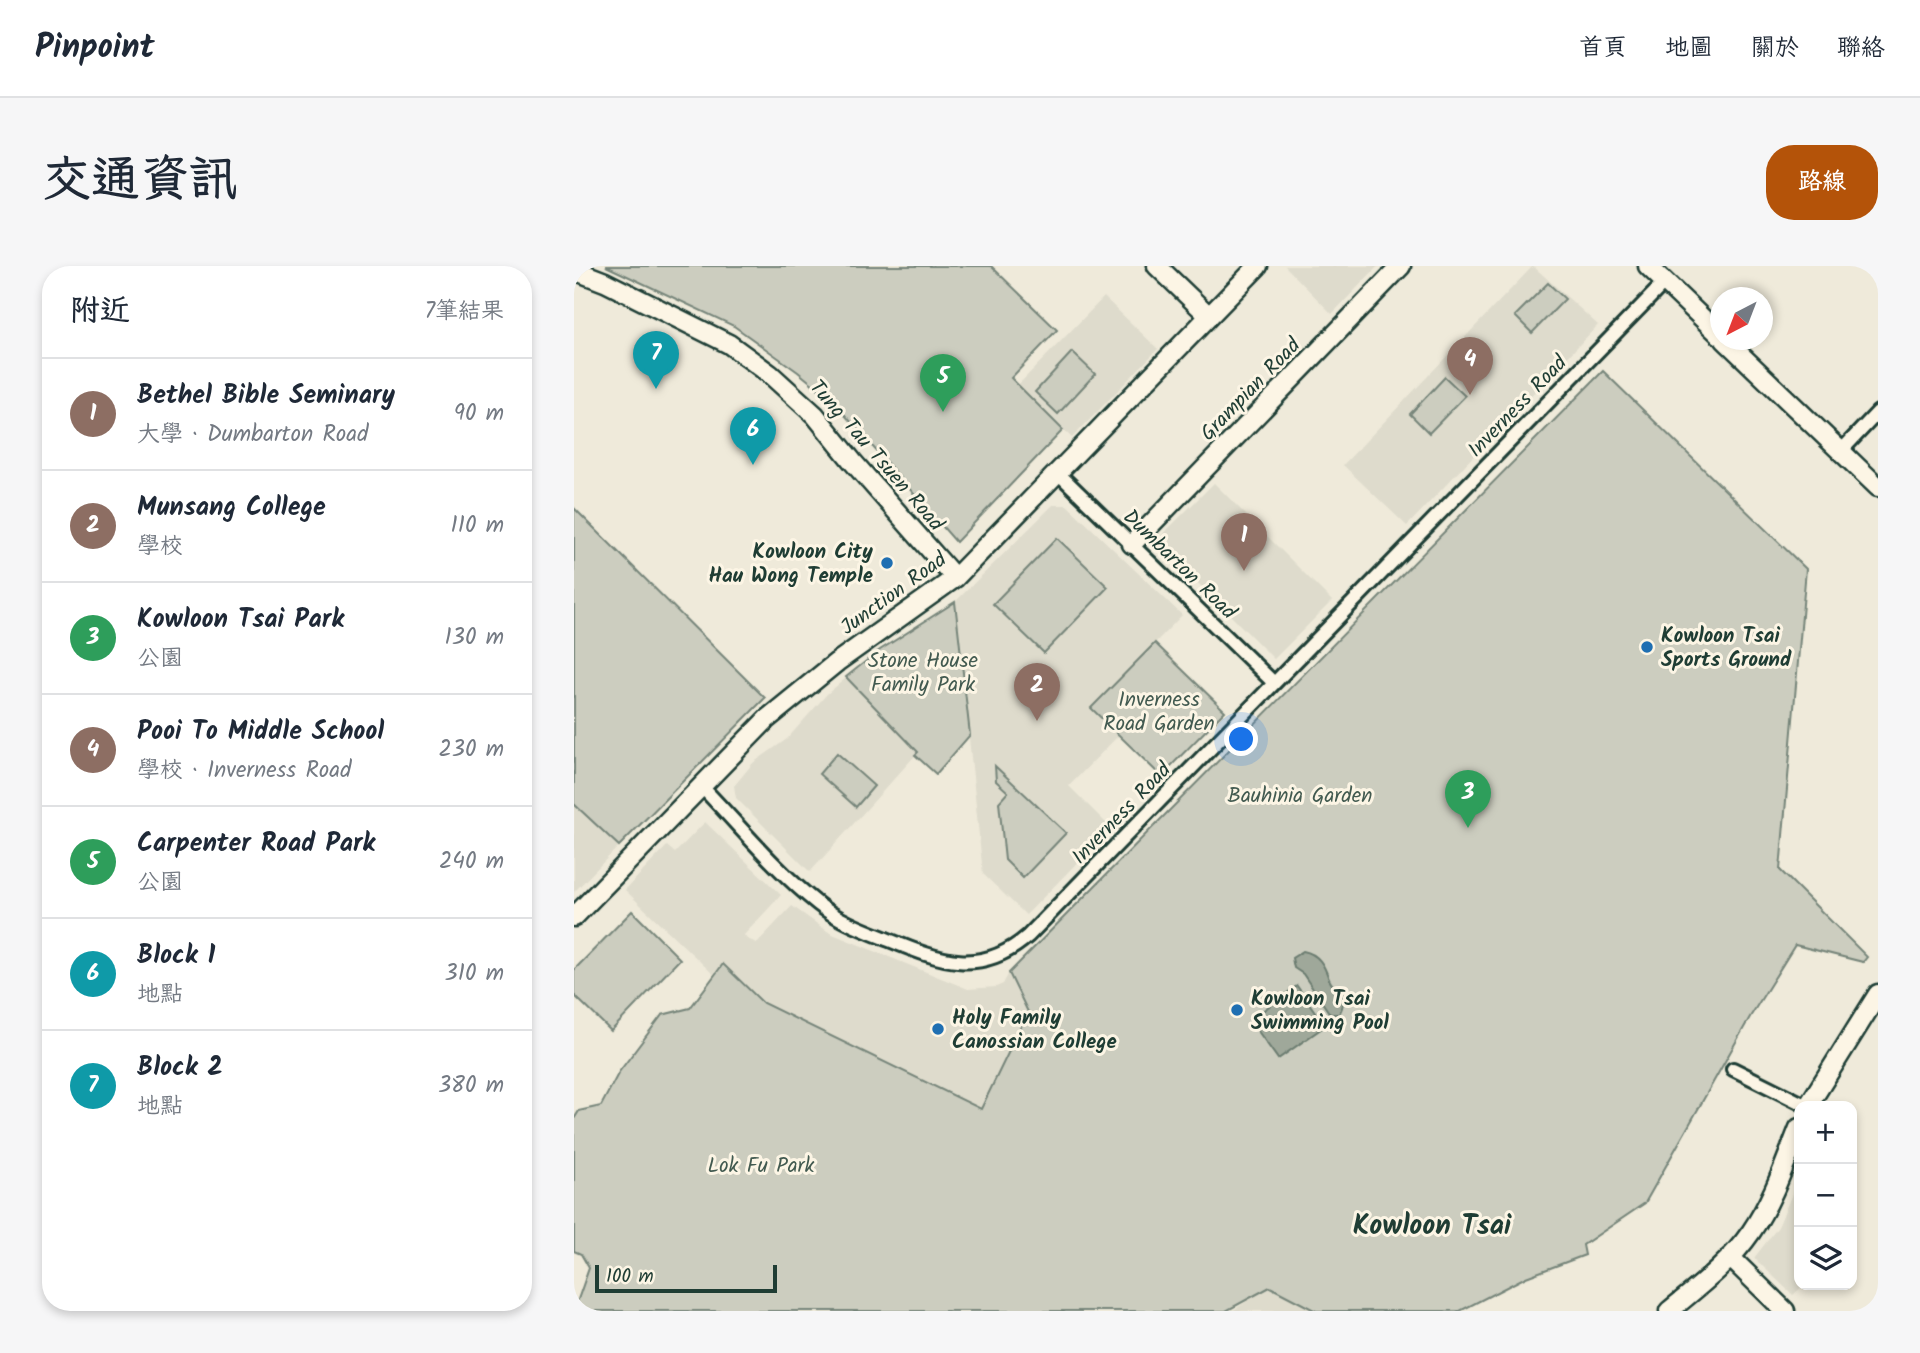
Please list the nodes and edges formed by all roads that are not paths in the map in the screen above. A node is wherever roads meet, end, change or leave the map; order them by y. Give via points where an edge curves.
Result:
1 (1157, 266) edge
2 (1258, 266) edge
3 (1401, 266) edge
4 (1648, 266) edge
5 (574, 271) edge
6 (1665, 282) junction
7 (1209, 317) junction
8 (1710, 325) edge
9 (1736, 350) edge
10 (1878, 412) edge
11 (1841, 450) junction
12 (1058, 473) junction
13 (1878, 487) edge
14 (1132, 544) junction
15 (955, 578) junction
16 (1274, 683) junction
17 (701, 786) junction
18 (574, 917) edge
19 (1878, 994) edge
20 (1733, 1069) dead end
21 (1797, 1101) edge
22 (1810, 1101) edge
23 (1794, 1140) edge
24 (1730, 1257) junction
25 (1669, 1311) edge
26 (1785, 1311) edge

1 - 7 main road
2 - 7 main road, Junction Road
3 - 14 main road, Grampian Road
4 - 6 main road
5 - 15 main road, Tung Tau Tsuen Road via 606,282 729,344 770,373 815,415
6 - 8 main road
6 - 16 street, Inverness Road
7 - 12 main road, Junction Road
9 - 11 main road
10 - 11 street
11 - 13 main road
12 - 14 street, Dumbarton Road
12 - 15 main road, Junction Road
14 - 16 street, Dumbarton Road
15 - 17 main road, Junction Road via 789,700
16 - 17 street, Inverness Road via 1028,936 1003,954 974,962 930,957 830,913
17 - 18 main road, Junction Road
19 - 22 main road
20 - 21 street
23 - 24 main road via 1763,1213
24 - 25 main road
24 - 26 main road

